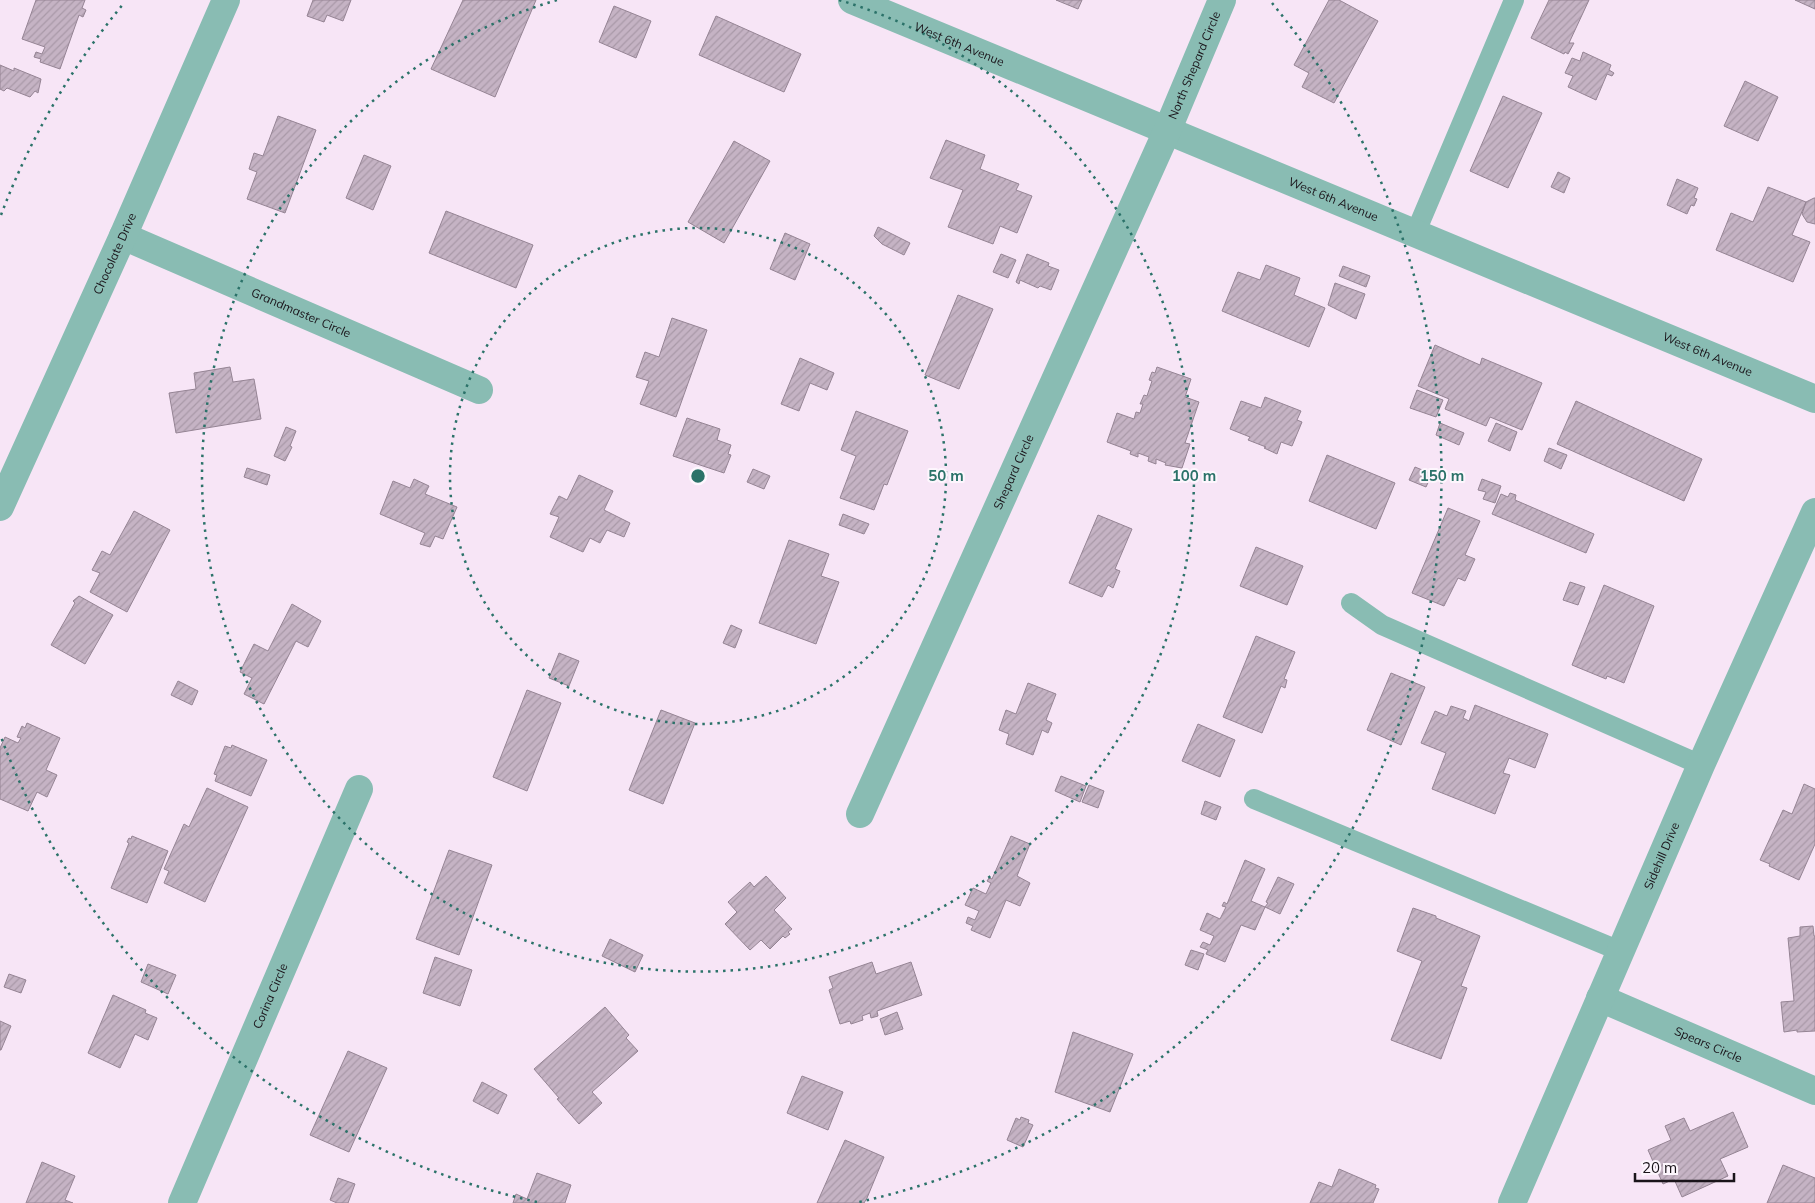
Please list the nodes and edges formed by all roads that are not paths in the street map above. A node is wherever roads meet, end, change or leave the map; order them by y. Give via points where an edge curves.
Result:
1 (226, 0) edge
2 (852, 0) edge
3 (1222, 0) edge
4 (1514, 0) edge
5 (1167, 131) junction
6 (1415, 234) junction
7 (123, 236) junction
8 (479, 390) dead end
9 (1815, 399) edge
10 (0, 507) edge
11 (1815, 512) edge
12 (1351, 603) dead end
13 (1701, 765) junction
14 (359, 789) dead end
15 (1254, 800) dead end
16 (860, 814) dead end
17 (1620, 951) junction
18 (1600, 998) junction
19 (1815, 1092) edge
20 (182, 1203) edge
21 (1512, 1203) edge

1 - 7 street, Chocolate Drive
2 - 5 street, West 6th Avenue
3 - 5 street, North Shepard Circle
4 - 6 lane
5 - 6 street, West 6th Avenue
5 - 16 street, Shepard Circle
6 - 9 street, West 6th Avenue
7 - 8 street, Grandmaster Circle
7 - 10 street, Chocolate Drive
11 - 13 street, Sidehill Drive
12 - 13 lane via 1382,626
13 - 17 street, Sidehill Drive
14 - 20 street, Corina Circle
15 - 17 lane
17 - 18 street, Sidehill Drive
18 - 19 street, Spears Circle
18 - 21 street, Sidehill Drive

